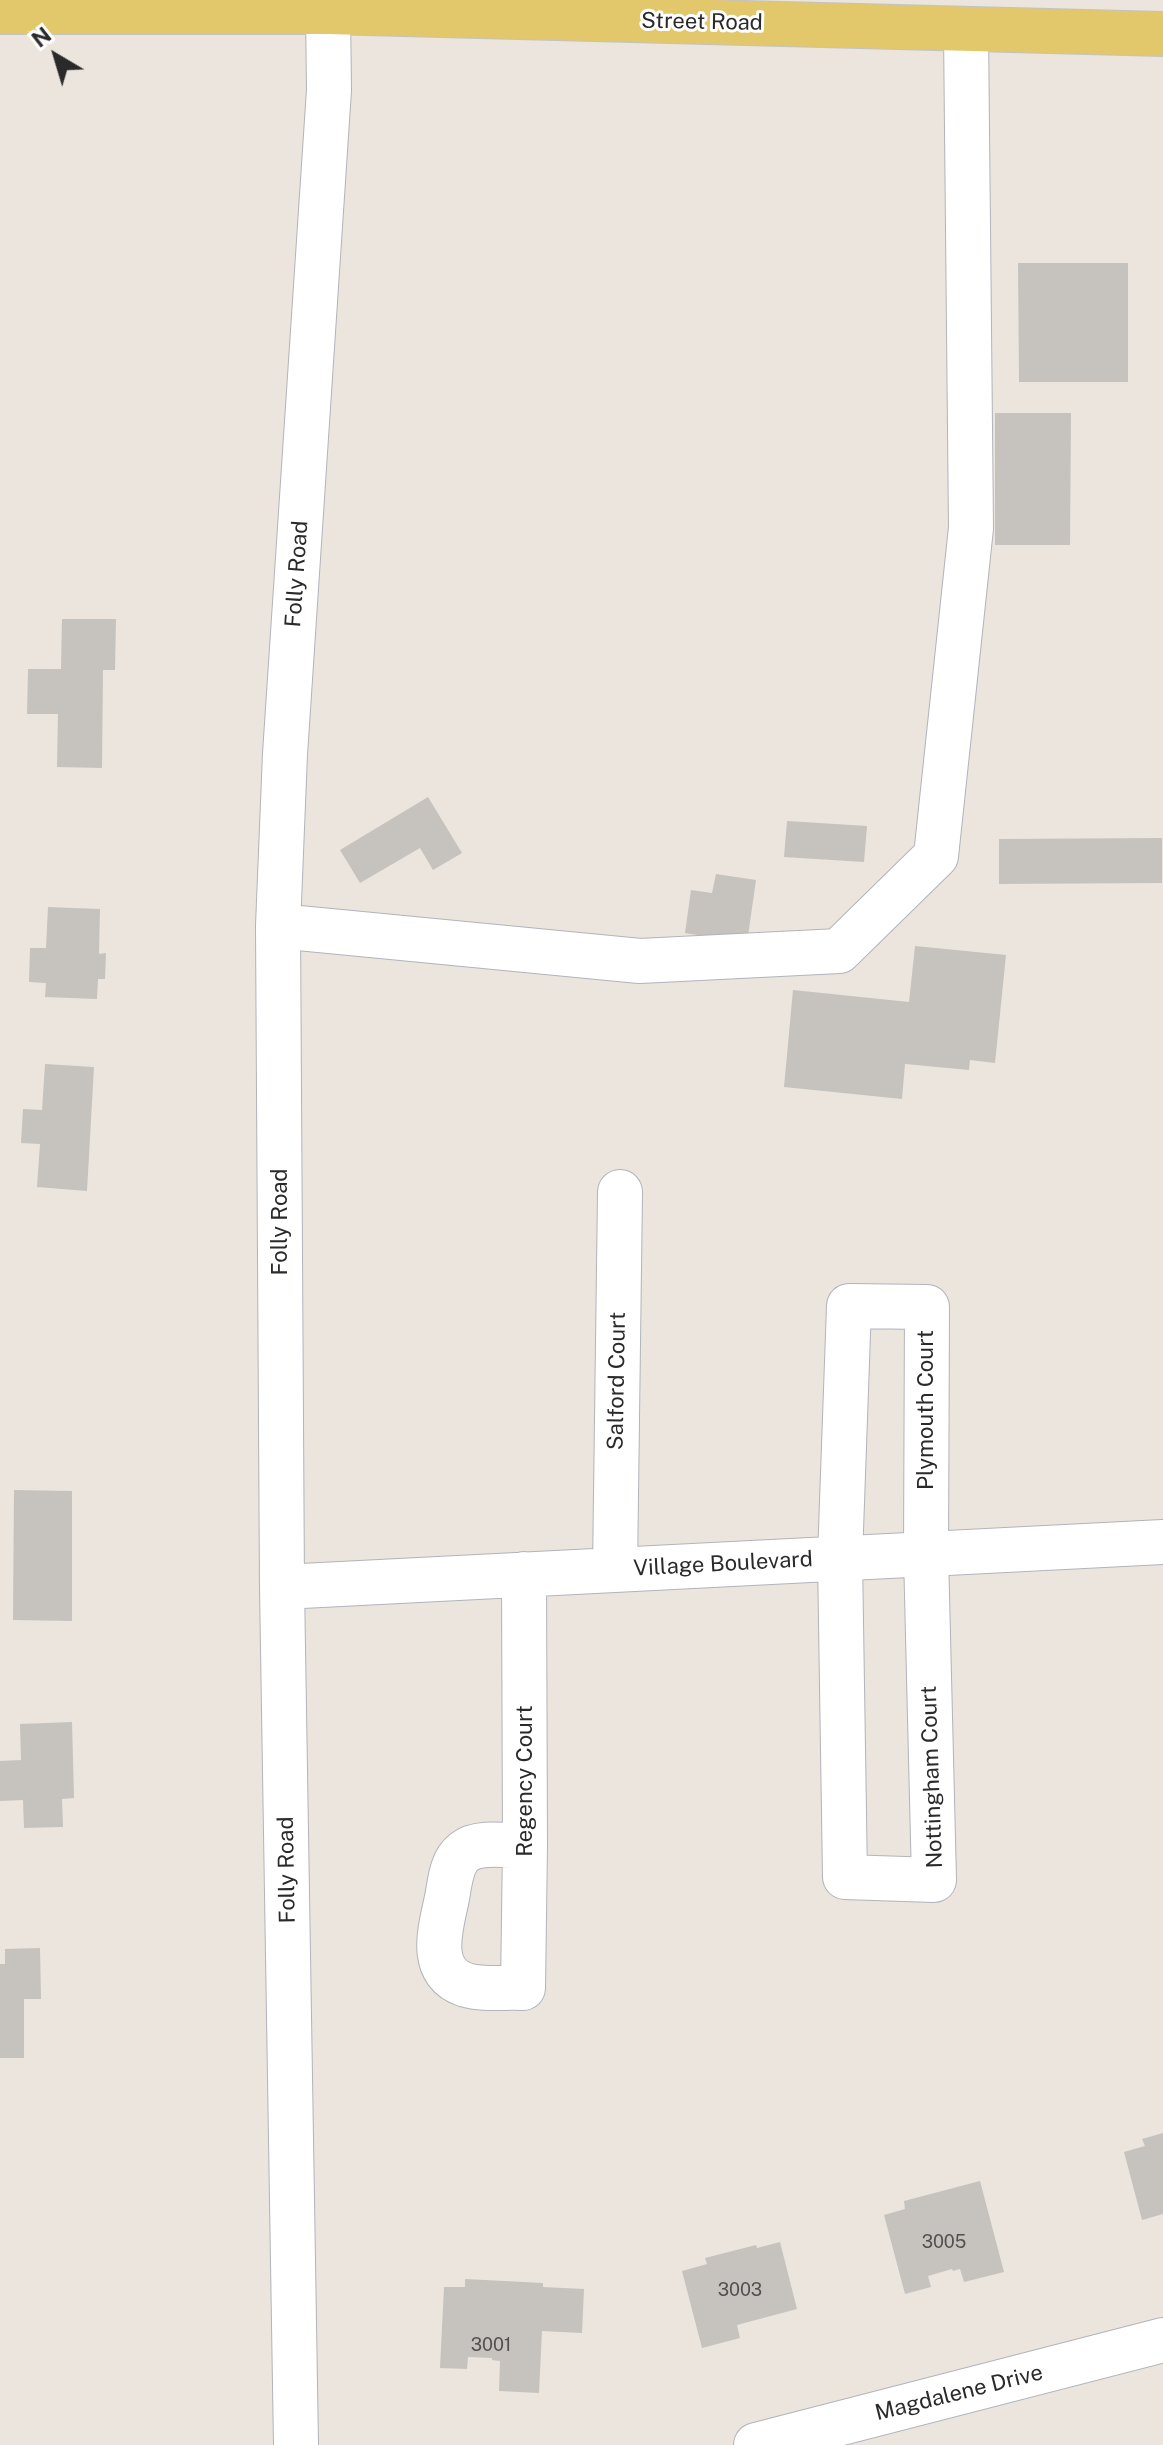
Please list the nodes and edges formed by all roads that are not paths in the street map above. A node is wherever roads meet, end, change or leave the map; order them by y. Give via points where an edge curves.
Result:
1 (326, 6) edge
2 (0, 12) edge
3 (966, 29) junction
4 (1163, 34) edge
5 (278, 926) junction
6 (620, 1192) dead end
7 (1163, 1542) edge
8 (926, 1554) junction
9 (840, 1558) junction
10 (615, 1570) junction
11 (524, 1574) junction
12 (282, 1587) junction
13 (525, 1846) junction
14 (1163, 2340) edge
15 (296, 2445) edge
16 (756, 2445) edge

1 - 2 main road, Street Road
1 - 3 main road, Street Road
1 - 5 street, Folly Road via 329,90
3 - 4 main road, Street Road
3 - 5 street via 971,528 936,856 839,951 640,961
5 - 12 street, Folly Road
6 - 10 street, Salford Court
7 - 8 street, Village Boulevard
8 - 9 street, Village Boulevard
8 - 9 street, Plymouth Court via 927,1307 849,1306
8 - 9 street, Nottingham Court via 934,1880 845,1877
9 - 10 street, Village Boulevard
10 - 11 street, Village Boulevard
11 - 12 street, Village Boulevard
11 - 13 street, Regency Court
12 - 15 street, Folly Road
13 - 13 street, Regency Court via 523,1988 467,1985 441,1963 438,1942 455,1862 465,1850 481,1845
14 - 16 street, Magdalene Drive

